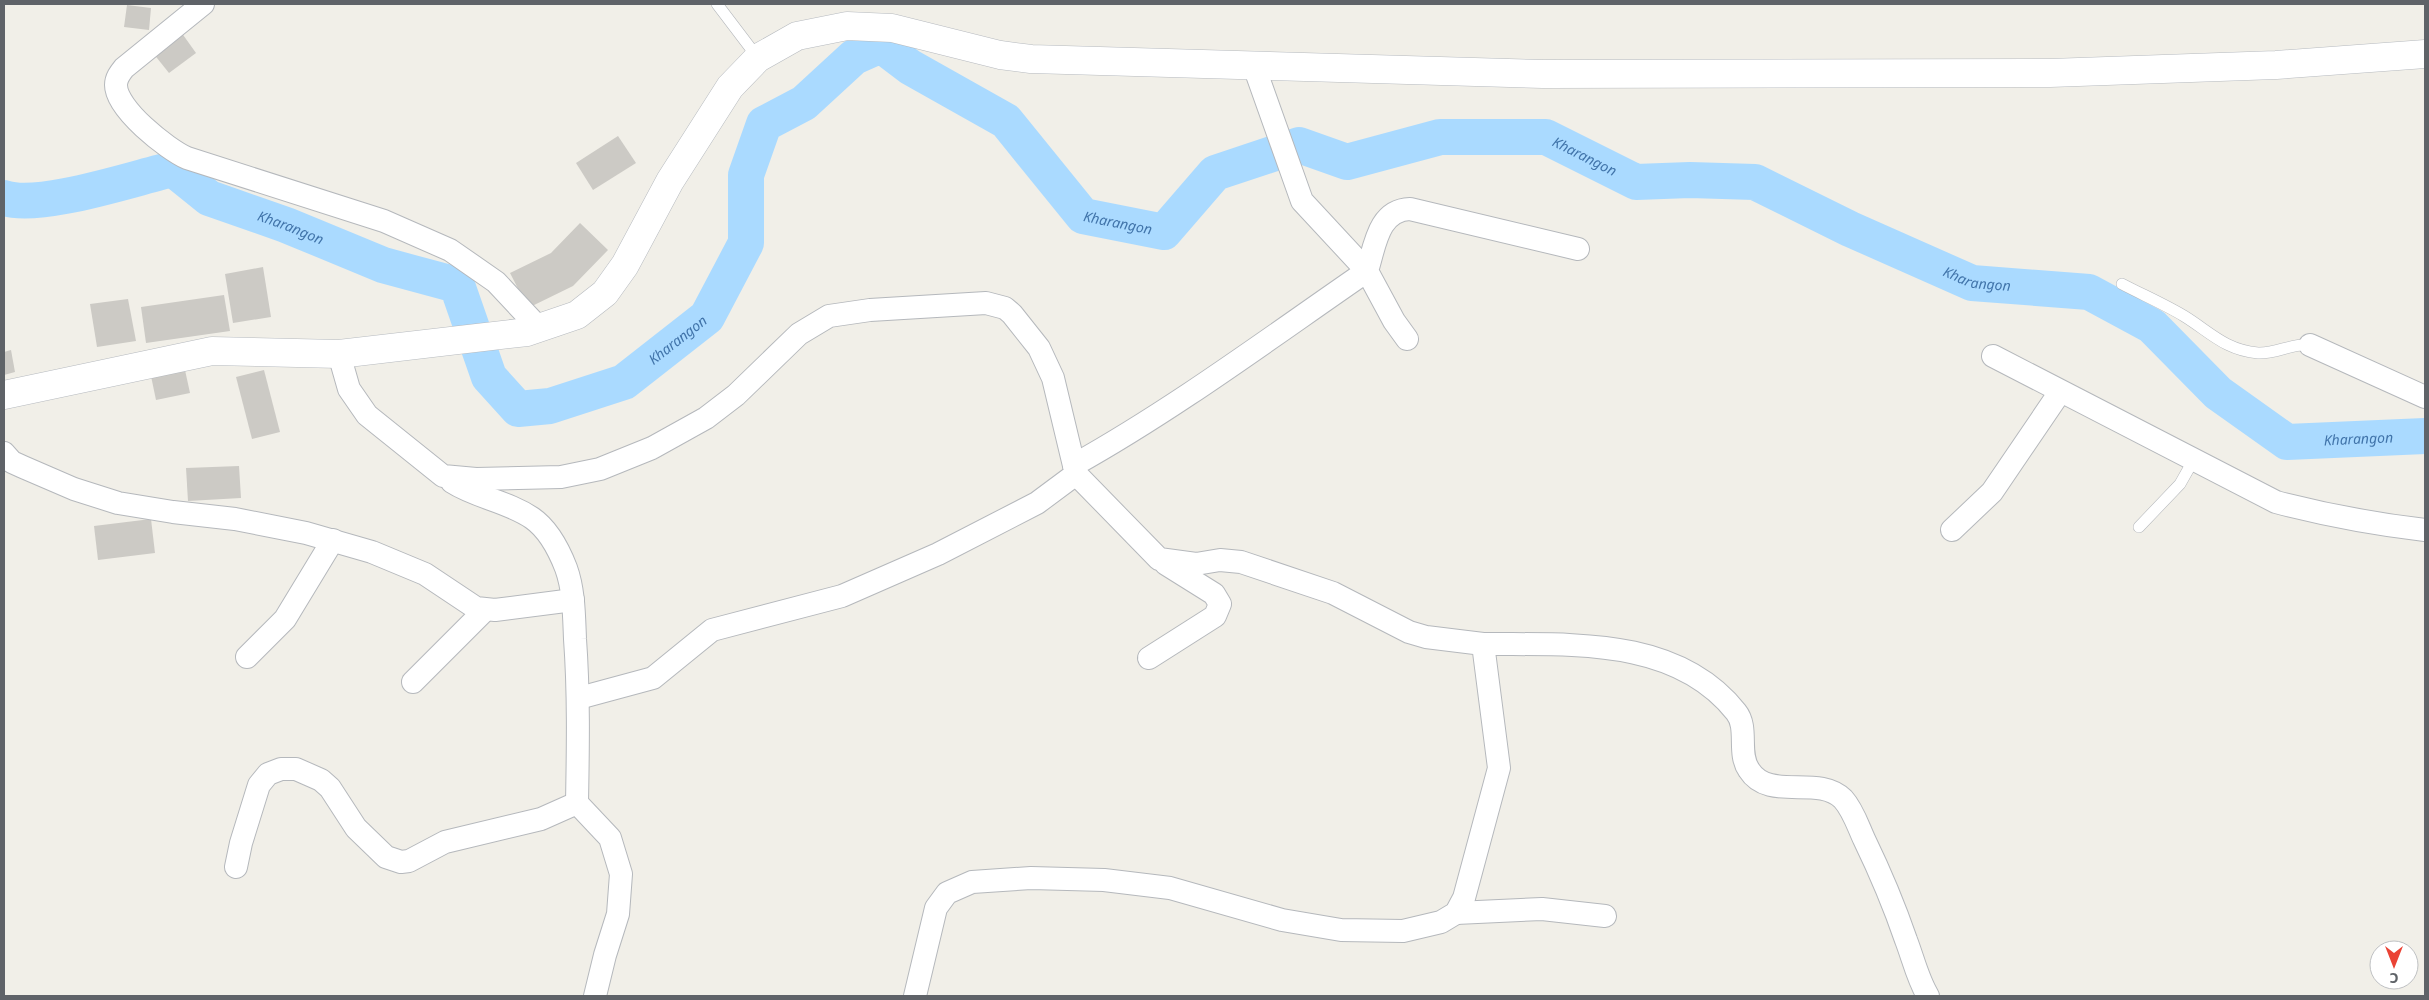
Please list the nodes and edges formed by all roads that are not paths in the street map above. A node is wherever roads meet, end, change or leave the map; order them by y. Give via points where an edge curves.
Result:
1 (203, 4) edge
2 (717, 4) edge
3 (2425, 54) edge
4 (758, 58) junction
5 (1254, 66) junction
6 (1578, 249) dead end
7 (1367, 271) junction
8 (2122, 284) dead end
9 (533, 330) junction
10 (1407, 339) dead end
11 (2310, 346) joint
12 (339, 354) junction
13 (1993, 356) dead end
14 (2060, 392) junction
15 (4, 395) edge
16 (2425, 397) edge
17 (4, 453) edge
18 (2193, 461) junction
19 (1075, 469) junction
20 (443, 476) junction
21 (2139, 527) dead end
22 (1952, 530) dead end
23 (2425, 530) edge
24 (333, 540) junction
25 (1159, 560) junction
26 (572, 600) junction
27 (485, 610) junction
28 (1483, 644) junction
29 (247, 657) dead end
30 (1149, 658) dead end
31 (413, 682) dead end
32 (579, 698) junction
33 (577, 803) junction
34 (236, 867) dead end
35 (1456, 912) junction
36 (1605, 916) dead end
37 (595, 996) edge
38 (915, 996) edge
39 (1928, 996) edge

1 - 9 street via 118,75 117,94 123,104 161,142 187,158 384,221 450,250 496,282
2 - 4 lane
3 - 5 street via 2276,65 2050,73 1542,74
4 - 5 street via 797,36 847,26 892,28 1000,55 1031,59
4 - 9 street via 730,87 670,181 625,265 604,293 577,315
5 - 7 street via 1297,189 1308,209
6 - 7 street via 1401,209 1392,212 1383,224
7 - 10 street
7 - 19 street
8 - 11 lane via 2235,348 2259,353 2298,344
9 - 12 street
11 - 16 street
12 - 15 street via 212,352
12 - 20 street via 348,389 367,415
13 - 14 street
14 - 18 street
14 - 22 street via 1992,492
17 - 24 street via 23,467 74,490 118,503 235,519
18 - 21 lane via 2180,484
18 - 23 street via 2276,502 2319,514
19 - 20 street via 1053,378 1039,348 1005,308 986,303 870,310 829,316 799,334 736,395 706,418 652,448 600,469 561,477 457,479
19 - 25 street
19 - 32 street via 1037,503 938,554 842,596 712,630 653,678
20 - 26 street via 461,488 511,506 540,526 559,552
24 - 27 street via 426,574 469,604
24 - 29 street via 286,619
25 - 28 street via 1196,564 1220,560 1241,562 1334,593 1409,632
25 - 30 street via 1214,594 1220,604 1215,616
26 - 27 street
26 - 32 street
27 - 31 street
28 - 35 street via 1499,768 1468,885
28 - 39 street via 1592,645 1624,650 1661,661 1704,682 1740,719 1744,758 1748,770 1756,778 1769,785 1831,792 1842,798 1886,885
32 - 33 street
33 - 34 street via 541,819 445,842 401,862 386,857 356,828 330,788 321,780 296,769 280,770 268,774 259,785
33 - 37 street via 610,838 621,874 618,914
35 - 36 street via 1542,909
35 - 38 street via 1441,922 1403,931 1341,930 1282,920 1170,888 1104,880 1031,878 972,882 947,893 936,908

